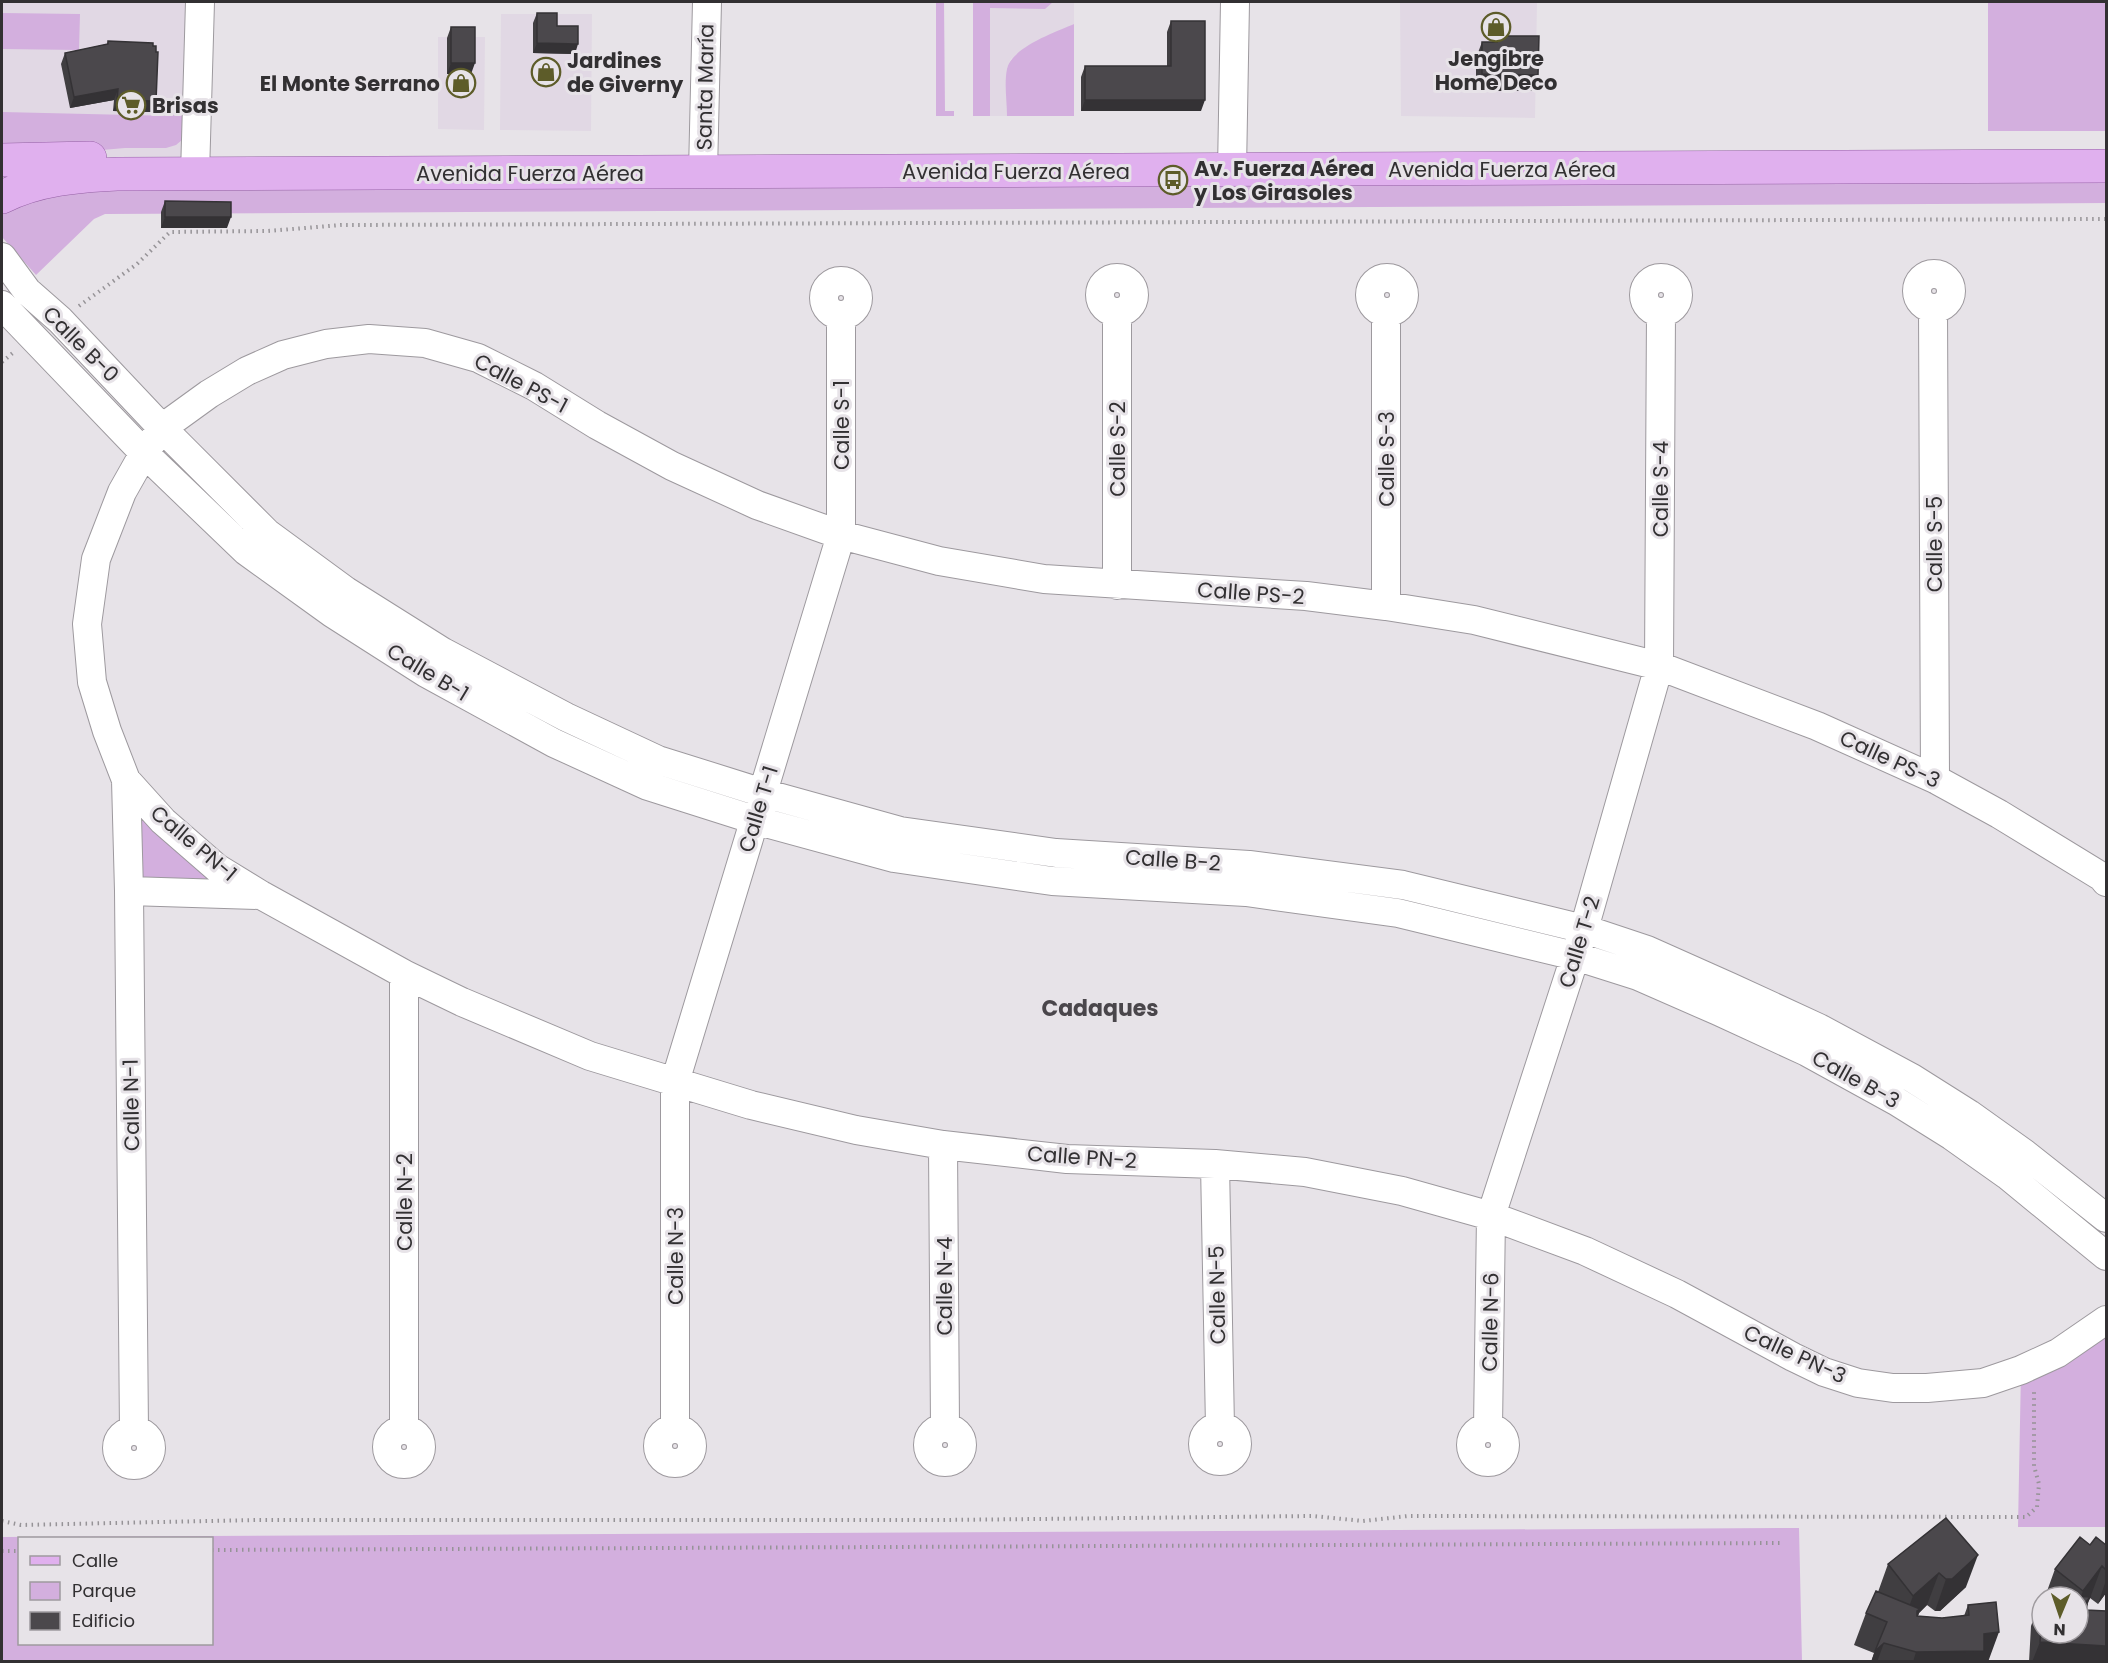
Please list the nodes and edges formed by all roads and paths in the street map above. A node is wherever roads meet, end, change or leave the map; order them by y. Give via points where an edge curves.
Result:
1 (200, 2) edge
2 (707, 2) edge
3 (1235, 2) edge
4 (2106, 149) edge
5 (2, 160) edge
6 (1232, 160) junction
7 (704, 163) junction
8 (195, 165) junction
9 (2106, 166) edge
10 (2, 197) edge
11 (2106, 219) edge
12 (2, 257) edge
13 (2, 305) edge
14 (1933, 308) dead end
15 (1117, 312) dead end
16 (1386, 312) dead end
17 (1661, 312) dead end
18 (841, 315) dead end
19 (60, 320) junction
20 (34, 338) junction
21 (2, 362) edge
22 (162, 428) junction
23 (144, 453) junction
24 (841, 535) junction
25 (1117, 585) junction
26 (1386, 606) junction
27 (434, 663) junction
28 (1659, 666) junction
29 (1935, 779) junction
30 (126, 780) junction
31 (763, 793) junction
32 (754, 820) junction
33 (2105, 879) edge
34 (129, 891) junction
35 (261, 895) junction
36 (1584, 928) junction
37 (1575, 956) junction
38 (404, 974) junction
39 (675, 1082) junction
40 (1904, 1089) junction
41 (943, 1145) junction
42 (1215, 1164) junction
43 (1491, 1216) junction
44 (2106, 1218) edge
45 (2106, 1257) edge
46 (2106, 1320) edge
47 (2034, 1364) junction
48 (945, 1427) dead end
49 (1220, 1427) dead end
50 (1488, 1428) dead end
51 (675, 1429) dead end
52 (404, 1430) dead end
53 (134, 1431) dead end
54 (2, 1521) edge
55 (1783, 1543) dead end
56 (213, 1550) edge
57 (2, 1551) edge
58 (18, 1551) edge

1 - 8 street
2 - 7 street, Santa María
3 - 6 street
4 - 6 main road, Avenida Fuerza Aérea
5 - 8 main road, Avenida Fuerza Aérea via 49,158
6 - 7 main road, Avenida Fuerza Aérea
6 - 9 main road, Avenida Fuerza Aérea
7 - 8 main road, Avenida Fuerza Aérea
8 - 10 main road, Avenida Fuerza Aérea via 45,181
11 - 19 path via 341,225 268,231 170,232 137,264
12 - 19 street, Calle B-0 via 27,291
13 - 20 street, Calle B-0
14 - 29 street, Calle S-5
15 - 25 street, Calle S-2
16 - 26 street, Calle S-3
17 - 28 street, Calle S-4
18 - 24 street, Calle S-1
19 - 22 street, Calle B-0
20 - 21 path
20 - 23 street, Calle B-0
22 - 23 street, Calle PN-1
22 - 24 street, Calle PS-1 via 247,371 283,355 369,339 425,343 478,358 672,466 757,505
22 - 27 street, Calle B-1 via 267,533
23 - 27 street, Calle B-1 via 246,551 332,613
23 - 30 street, Calle PN-1 via 122,492 96,559 87,624 92,682
24 - 25 street, Calle PS-2 via 939,561 1044,579
24 - 31 street, Calle T-1
25 - 26 street, Calle PS-2 via 1306,596
26 - 28 street, Calle PS-2 via 1473,620
27 - 31 street, Calle B-1 via 658,760
27 - 32 street, Calle B-1 via 554,743 648,786
28 - 29 street, Calle PS-3 via 1817,726
28 - 36 street, Calle T-2
29 - 33 street, Calle PS-3
30 - 34 street, Calle N-1
30 - 35 street, Calle PN-1 via 163,821 217,868
31 - 32 street, Calle T-1
31 - 36 street, Calle B-2 via 900,831 1056,853 1249,865 1403,885
32 - 37 street, Calle B-2 via 894,858 1052,881 1246,892 1398,913
32 - 39 street, Calle T-1
34 - 35 street
34 - 53 street, Calle N-1
35 - 38 street, Calle PN-1
36 - 37 street, Calle T-2
36 - 40 street, Calle B-3 via 1647,950 1819,1028
37 - 40 street, Calle B-3 via 1638,976 1807,1052
37 - 43 street, Calle T-2
38 - 39 street, Calle PN-1 via 590,1056
38 - 52 street, Calle N-2
39 - 41 street, Calle PN-2 via 774,1111
39 - 51 street, Calle N-3
40 - 44 street, Calle B-3 via 1969,1114
40 - 45 street, Calle B-3 via 1952,1136 2007,1175
41 - 42 street, Calle PN-2 via 1067,1159
41 - 48 street, Calle N-4
42 - 43 street, Calle PN-2 via 1316,1174 1402,1191
42 - 49 street, Calle N-5
43 - 47 street, Calle PN-3 via 1585,1251 1677,1294 1793,1358 1858,1383 1893,1388 1956,1387 1983,1383
43 - 50 street, Calle N-6
46 - 47 street, Calle PN-3 via 2058,1353
47 - 54 path via 2037,1507 2026,1516 1408,1516 1364,1521 1313,1516 256,1520 21,1525
55 - 56 path
57 - 58 path

